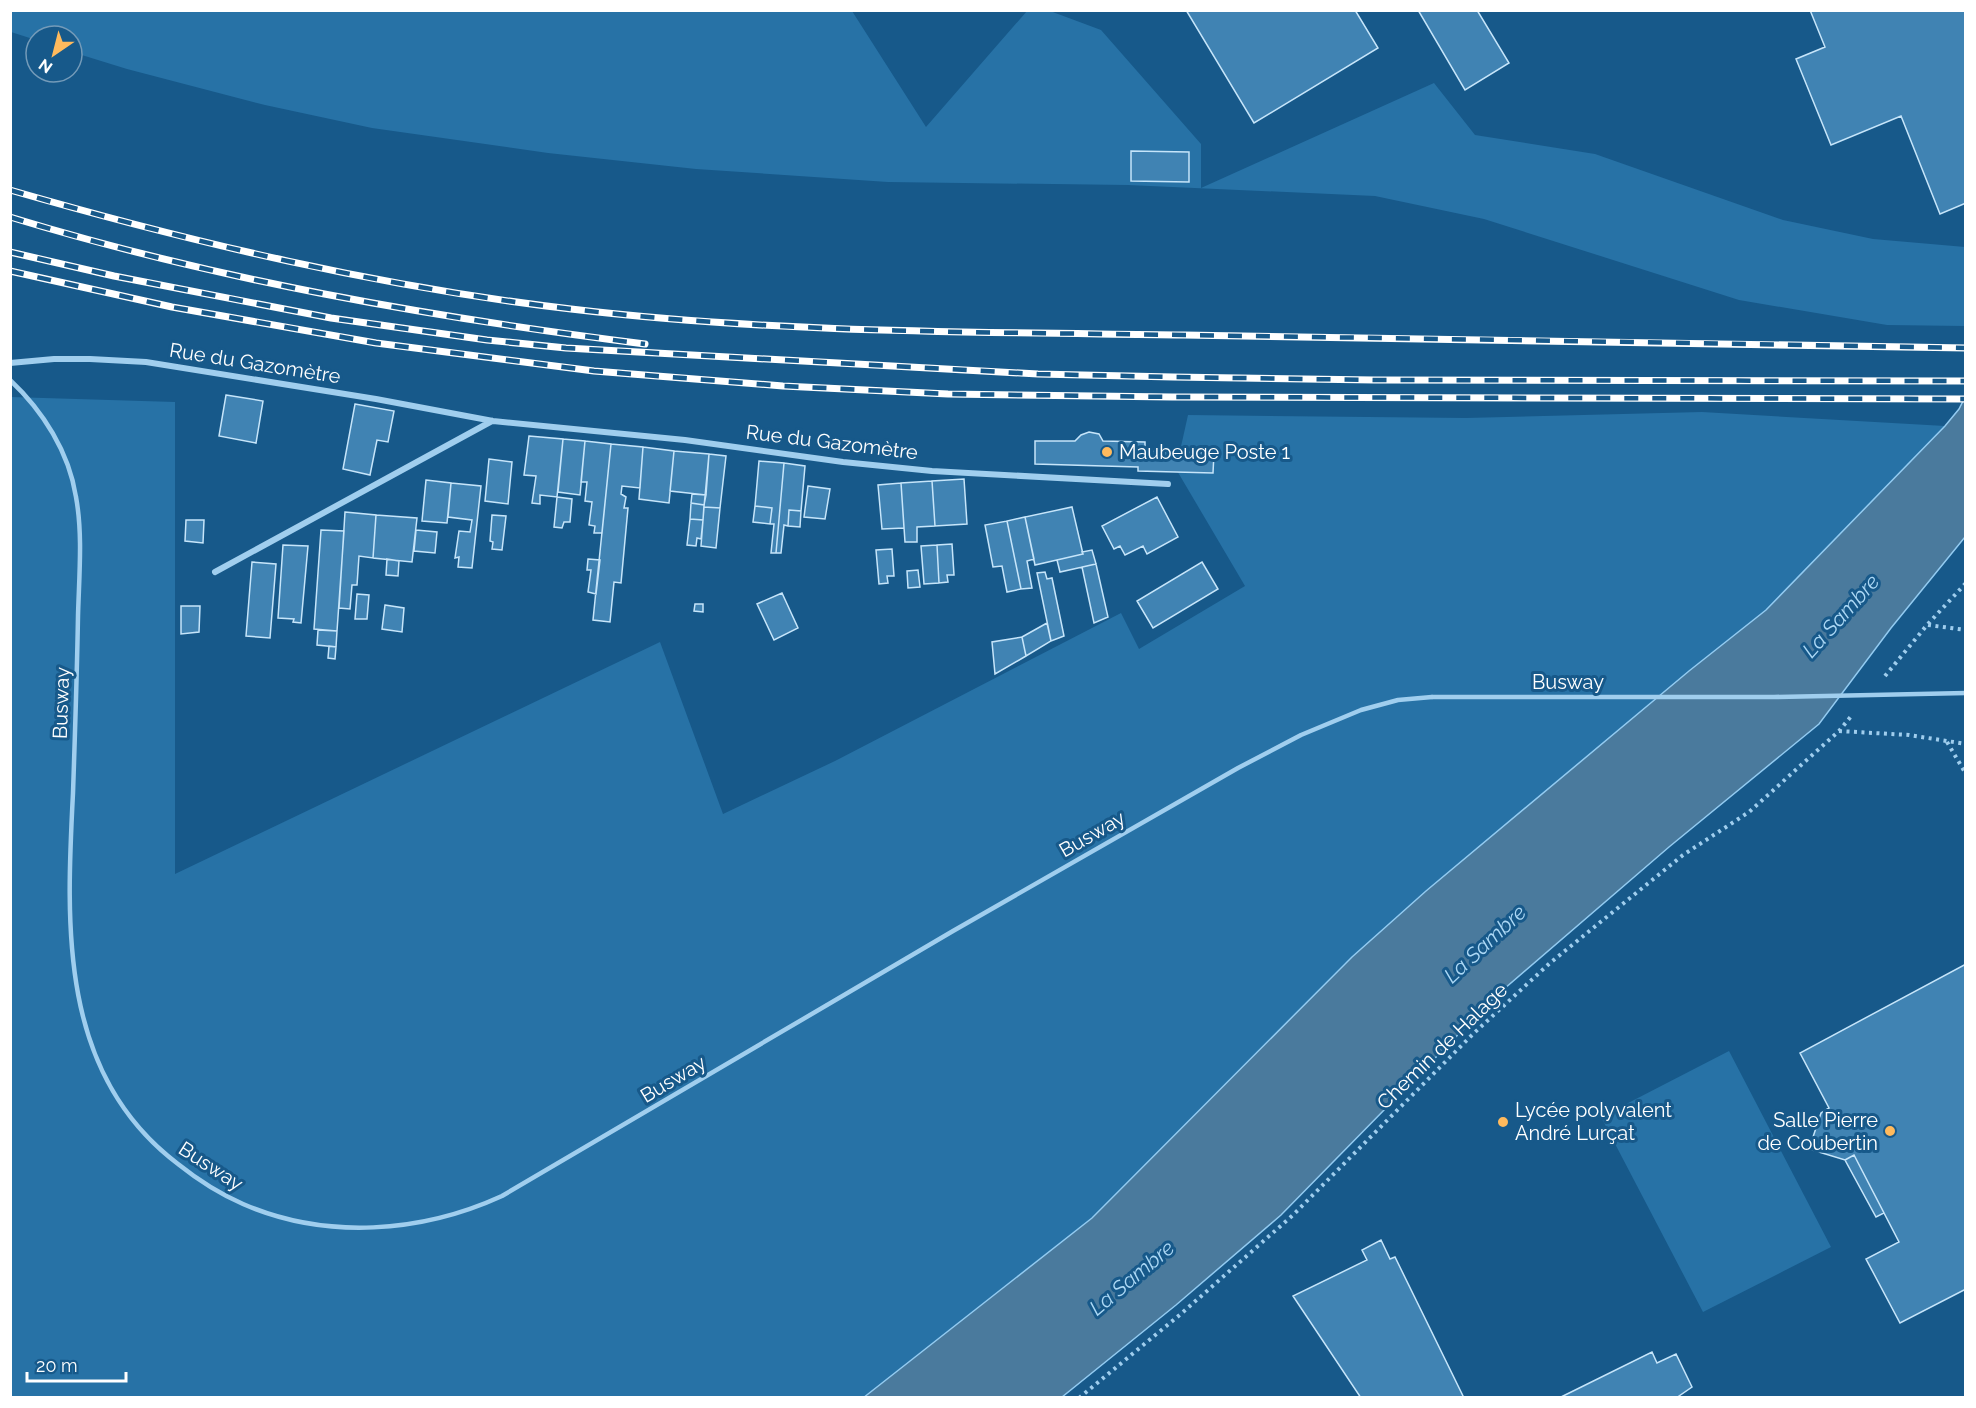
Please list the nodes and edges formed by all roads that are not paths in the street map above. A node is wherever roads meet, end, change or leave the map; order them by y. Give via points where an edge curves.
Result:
1 (10, 363) edge
2 (10, 380) edge
3 (493, 421) junction
4 (1168, 484) dead end
5 (215, 572) dead end
6 (1965, 693) edge

1 - 3 street, Rue du Gazomètre via 81,359 146,362
2 - 6 lane, Busway, bridge via 48,425 68,465 76,497 77,695 69,900 76,987 95,1059 135,1125 166,1155 200,1181 235,1200 303,1224 374,1229 413,1224 455,1215 502,1196 1238,768 1361,710 1398,700 1432,697
3 - 4 street, Rue du Gazomètre via 932,471
3 - 5 street

